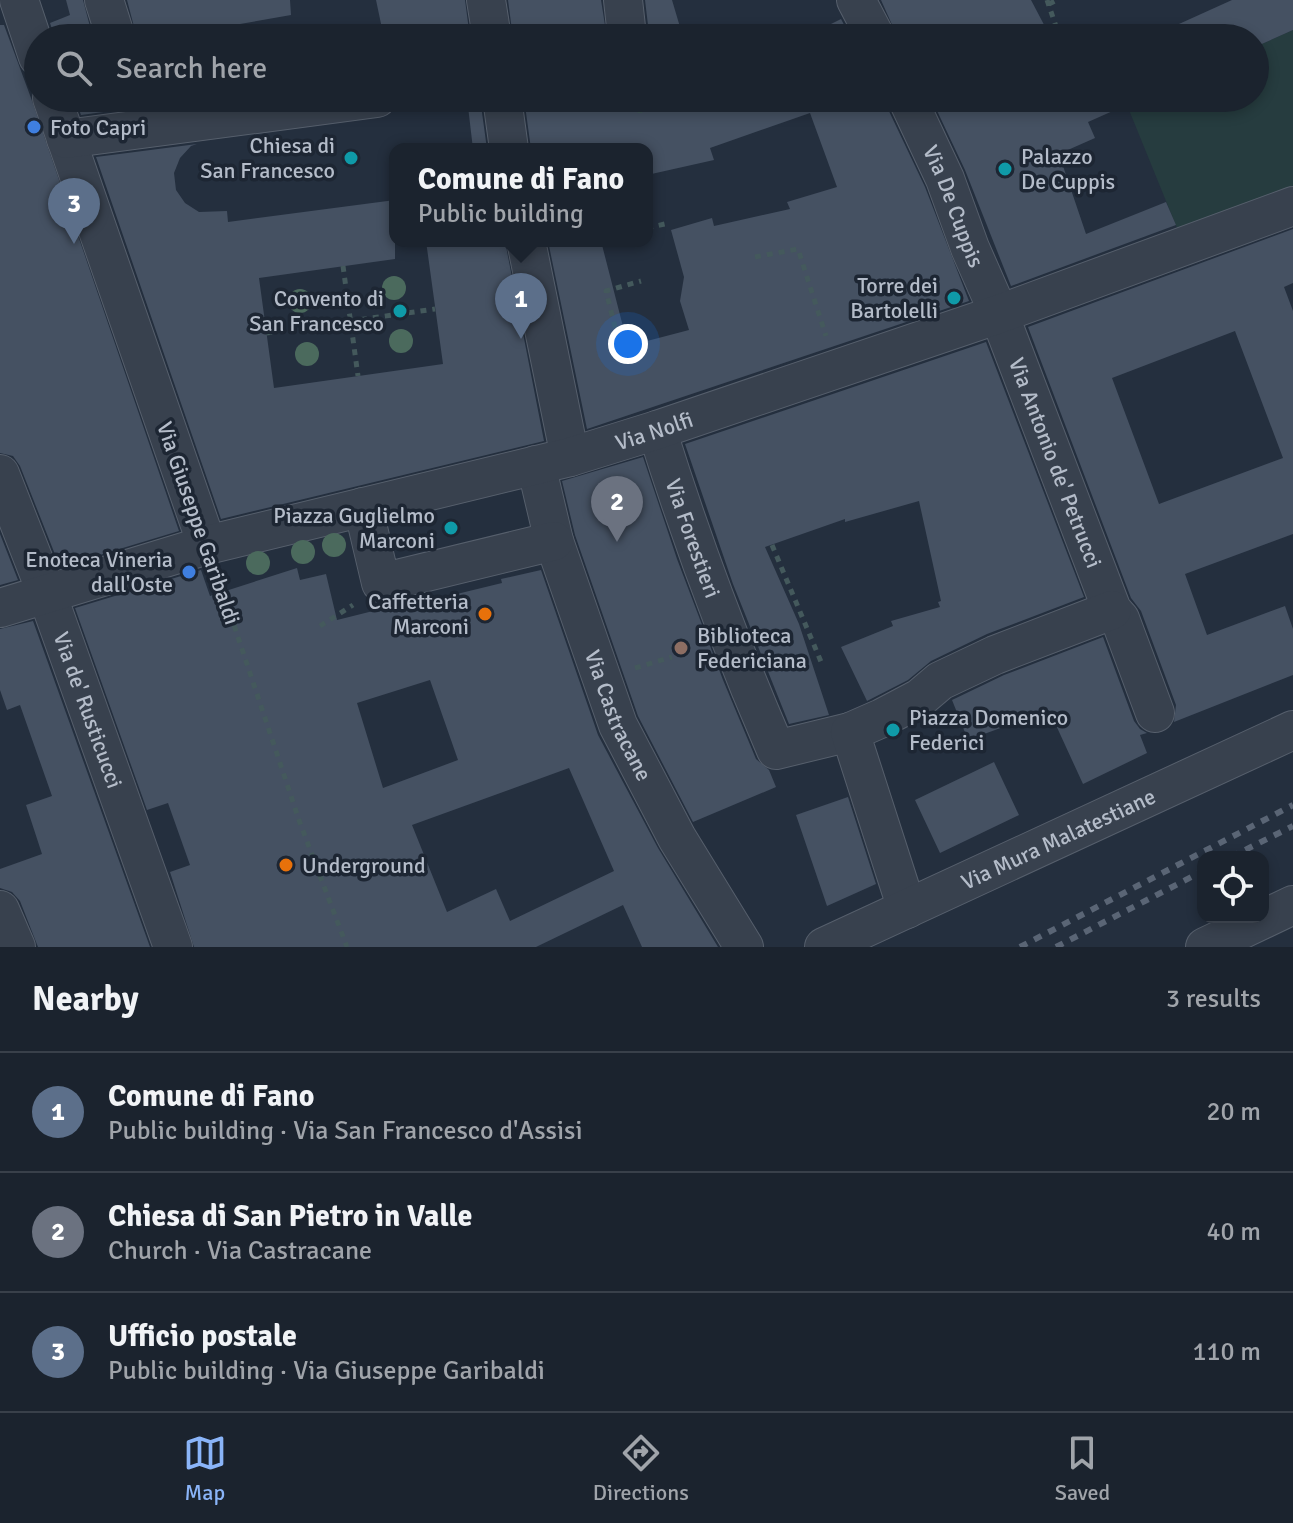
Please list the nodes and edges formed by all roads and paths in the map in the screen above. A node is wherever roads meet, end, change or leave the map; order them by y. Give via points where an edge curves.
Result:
1 (19, 0) edge
2 (104, 0) edge
3 (486, 0) edge
4 (856, 0) edge
5 (1057, 0) edge
6 (1048, 2) edge
7 (27, 24) edge
8 (112, 24) edge
9 (490, 24) edge
10 (869, 24) edge
11 (1055, 24) edge
12 (57, 112) edge
13 (188, 112) edge
14 (504, 112) edge
15 (914, 112) edge
16 (140, 113) edge
17 (66, 139) junction
18 (508, 143) edge
19 (1293, 206) edge
20 (669, 223) dead end
21 (653, 227) edge
22 (527, 247) edge
23 (755, 257) dead end
24 (343, 266) dead end
25 (641, 281) dead end
26 (435, 309) dead end
27 (999, 314) junction
28 (351, 321) junction
29 (266, 333) dead end
30 (638, 355) dead end
31 (836, 369) junction
32 (358, 376) dead end
33 (657, 430) junction
34 (553, 461) junction
35 (0, 474) edge
36 (363, 507) junction
37 (554, 541) junction
38 (207, 545) junction
39 (772, 545) dead end
40 (47, 594) junction
41 (0, 608) edge
42 (1112, 610) junction
43 (822, 664) dead end
44 (1155, 713) dead end
45 (1293, 730) edge
46 (850, 732) junction
47 (1293, 905) edge
48 (907, 909) junction
49 (0, 910) edge
50 (16, 947) edge
51 (173, 947) edge
52 (347, 947) edge
53 (744, 947) edge
54 (824, 947) edge
55 (1205, 947) edge

1 - 7 street
2 - 8 street
3 - 9 street
4 - 10 street
5 - 6 path
6 - 11 path
12 - 17 street, Via Giuseppe Garibaldi
13 - 16 street
14 - 18 street
15 - 27 street, Via De Cuppis
16 - 17 street
17 - 38 street, Via Giuseppe Garibaldi
19 - 27 street, Via Nolfi
20 - 21 path
22 - 34 street, Via Castracane
23 - 31 path via 798,249
24 - 28 path
25 - 30 path via 606,291 623,359
26 - 28 path
27 - 31 street, Via Nolfi
27 - 42 street, Via Antonio de' Petrucci
28 - 29 path
28 - 32 path
31 - 33 street, Via Nolfi
33 - 34 street, Via Nolfi
33 - 46 street, Via Forestieri via 736,655 776,750
34 - 36 street, Via Nolfi
34 - 37 street, Via Castracane
35 - 40 street, Via de' Rusticucci
36 - 37 street via 381,583
36 - 38 street, Via Nolfi
37 - 53 street, Via Castracane via 618,725 677,838
38 - 40 street, Via Nolfi
38 - 52 path, Via Giuseppe Garibaldi
39 - 43 path
40 - 41 street, Via Nolfi
40 - 51 street, Via de' Rusticucci
42 - 44 street, Via Antonio de' Petrucci
42 - 46 street via 940,681 920,698
45 - 48 street, Via Mura Malatestiane
46 - 48 street
47 - 55 street
48 - 54 street, Via Mura Malatestiane
49 - 50 street

